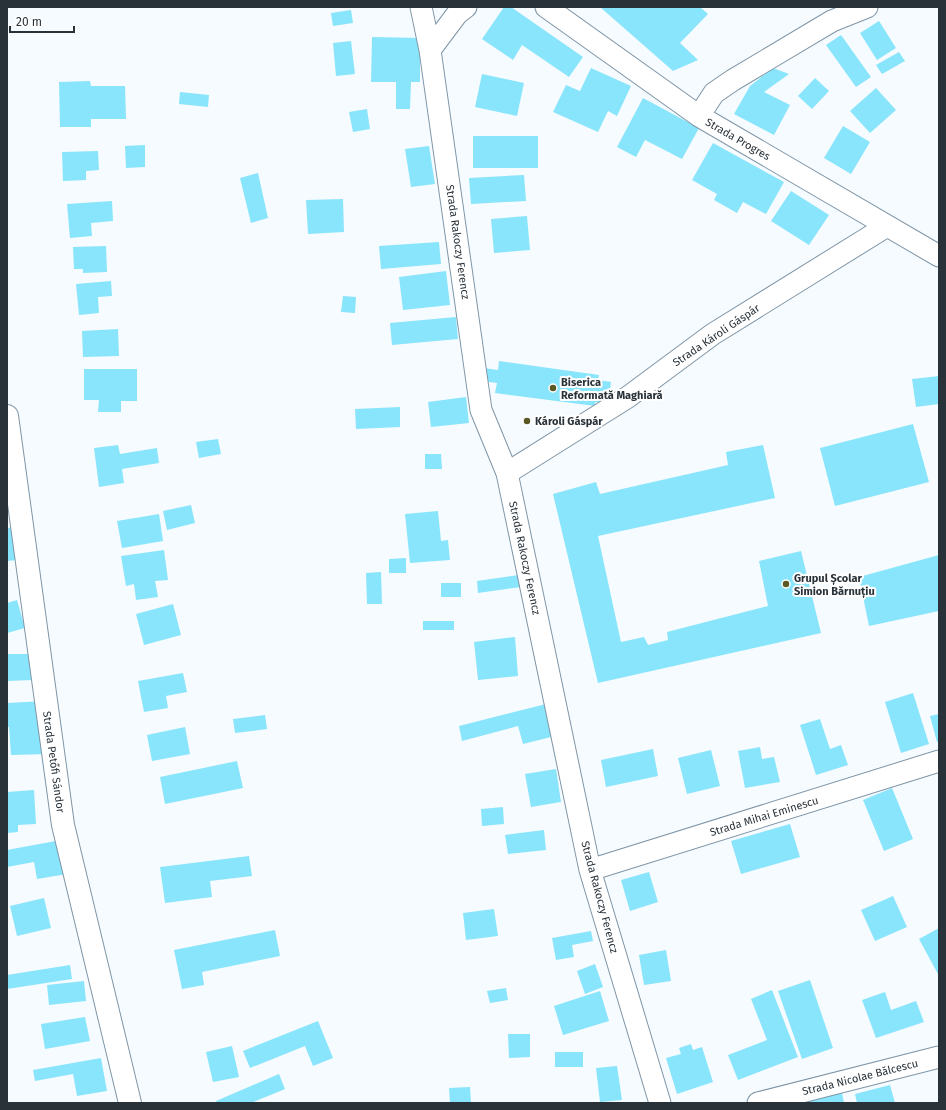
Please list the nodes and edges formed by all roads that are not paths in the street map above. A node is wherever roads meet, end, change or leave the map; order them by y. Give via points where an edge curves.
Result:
1 (421, 7) edge
2 (466, 7) edge
3 (546, 7) edge
4 (867, 7) edge
5 (829, 14) edge
6 (430, 50) junction
7 (700, 116) junction
8 (887, 226) junction
9 (939, 256) edge
10 (7, 416) edge
11 (507, 473) junction
12 (939, 761) edge
13 (590, 870) junction
14 (939, 1057) edge
15 (130, 1103) edge
16 (660, 1103) edge
17 (758, 1103) edge

1 - 6 street, Strada Rakoczy Ferencz
2 - 6 street via 457,14
3 - 7 street, Strada Progres
4 - 5 street
5 - 7 street via 714,93
6 - 11 street, Strada Rakoczy Ferencz via 482,410
7 - 8 street, Strada Progres
8 - 9 street, Strada Progres
8 - 11 street, Strada Károli Gáspár via 713,334 628,397
10 - 15 main road, Strada Petőfi Sándor via 63,825
11 - 13 street, Strada Rakoczy Ferencz
12 - 13 street, Strada Mihai Eminescu
13 - 16 street, Strada Rakoczy Ferencz
14 - 17 street, Strada Nicolae Bălcescu

